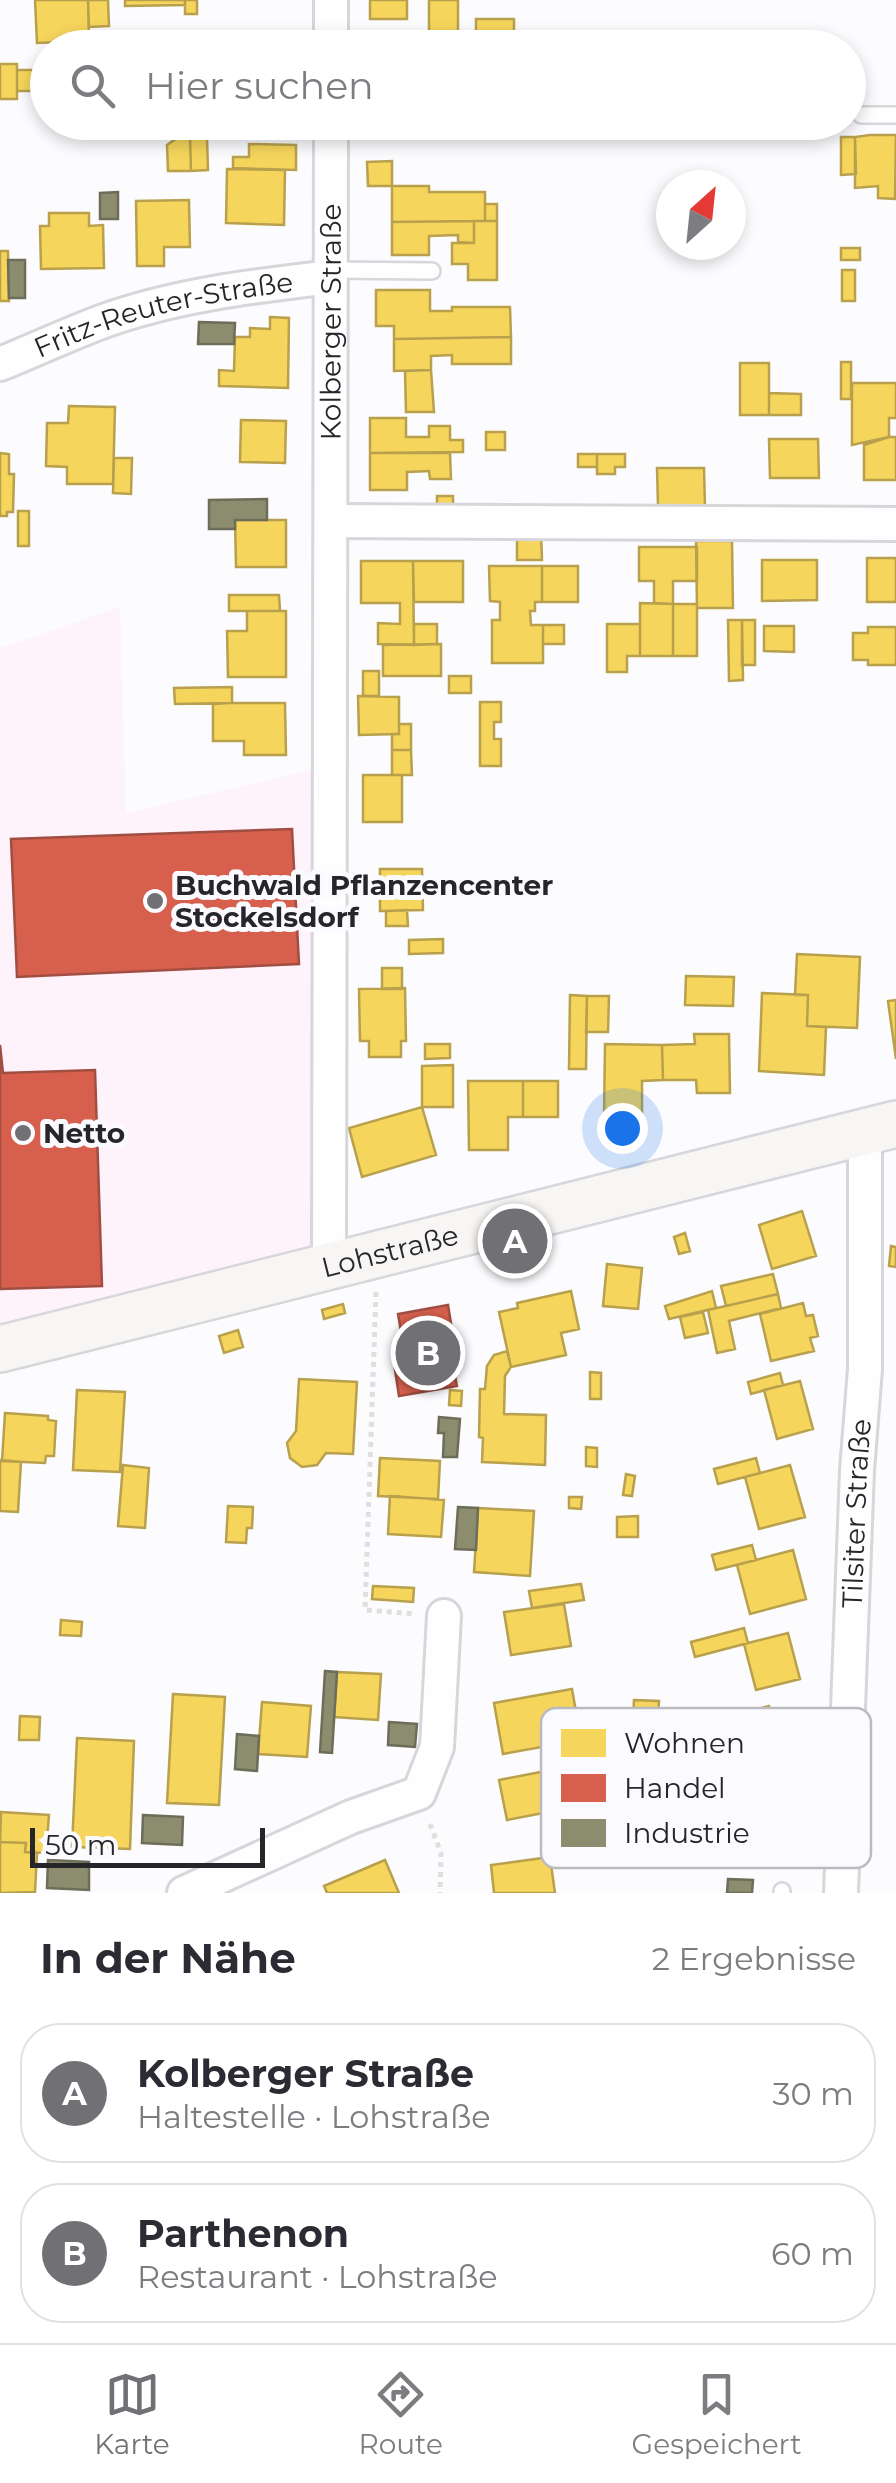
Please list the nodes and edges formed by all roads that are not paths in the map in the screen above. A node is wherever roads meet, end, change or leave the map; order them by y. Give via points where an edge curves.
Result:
1 (331, 0) edge
2 (331, 30) edge
3 (866, 115) edge
4 (896, 115) edge
5 (331, 140) edge
6 (432, 270) dead end
7 (332, 273) junction
8 (0, 364) edge
9 (332, 521) junction
10 (896, 524) edge
11 (881, 1128) edge
12 (330, 1267) junction
13 (0, 1349) edge
14 (880, 1370) edge
15 (444, 1616) road end
16 (848, 1708) edge
17 (842, 1868) edge
18 (184, 1893) edge
19 (841, 1893) edge

1 - 2 street
3 - 4 lane
5 - 7 street, Kolberger Straße
6 - 7 lane
7 - 8 street, Fritz-Reuter-Straße via 224,290 104,321
7 - 9 street, Kolberger Straße
9 - 10 street
9 - 12 street, Kolberger Straße
11 - 12 main road, Lohstraße
11 - 14 street, Tilsiter Straße
12 - 13 main road, Lohstraße
14 - 16 street, Tilsiter Straße via 857,1470
15 - 18 street via 437,1747 419,1793
17 - 19 street, Tilsiter Straße

